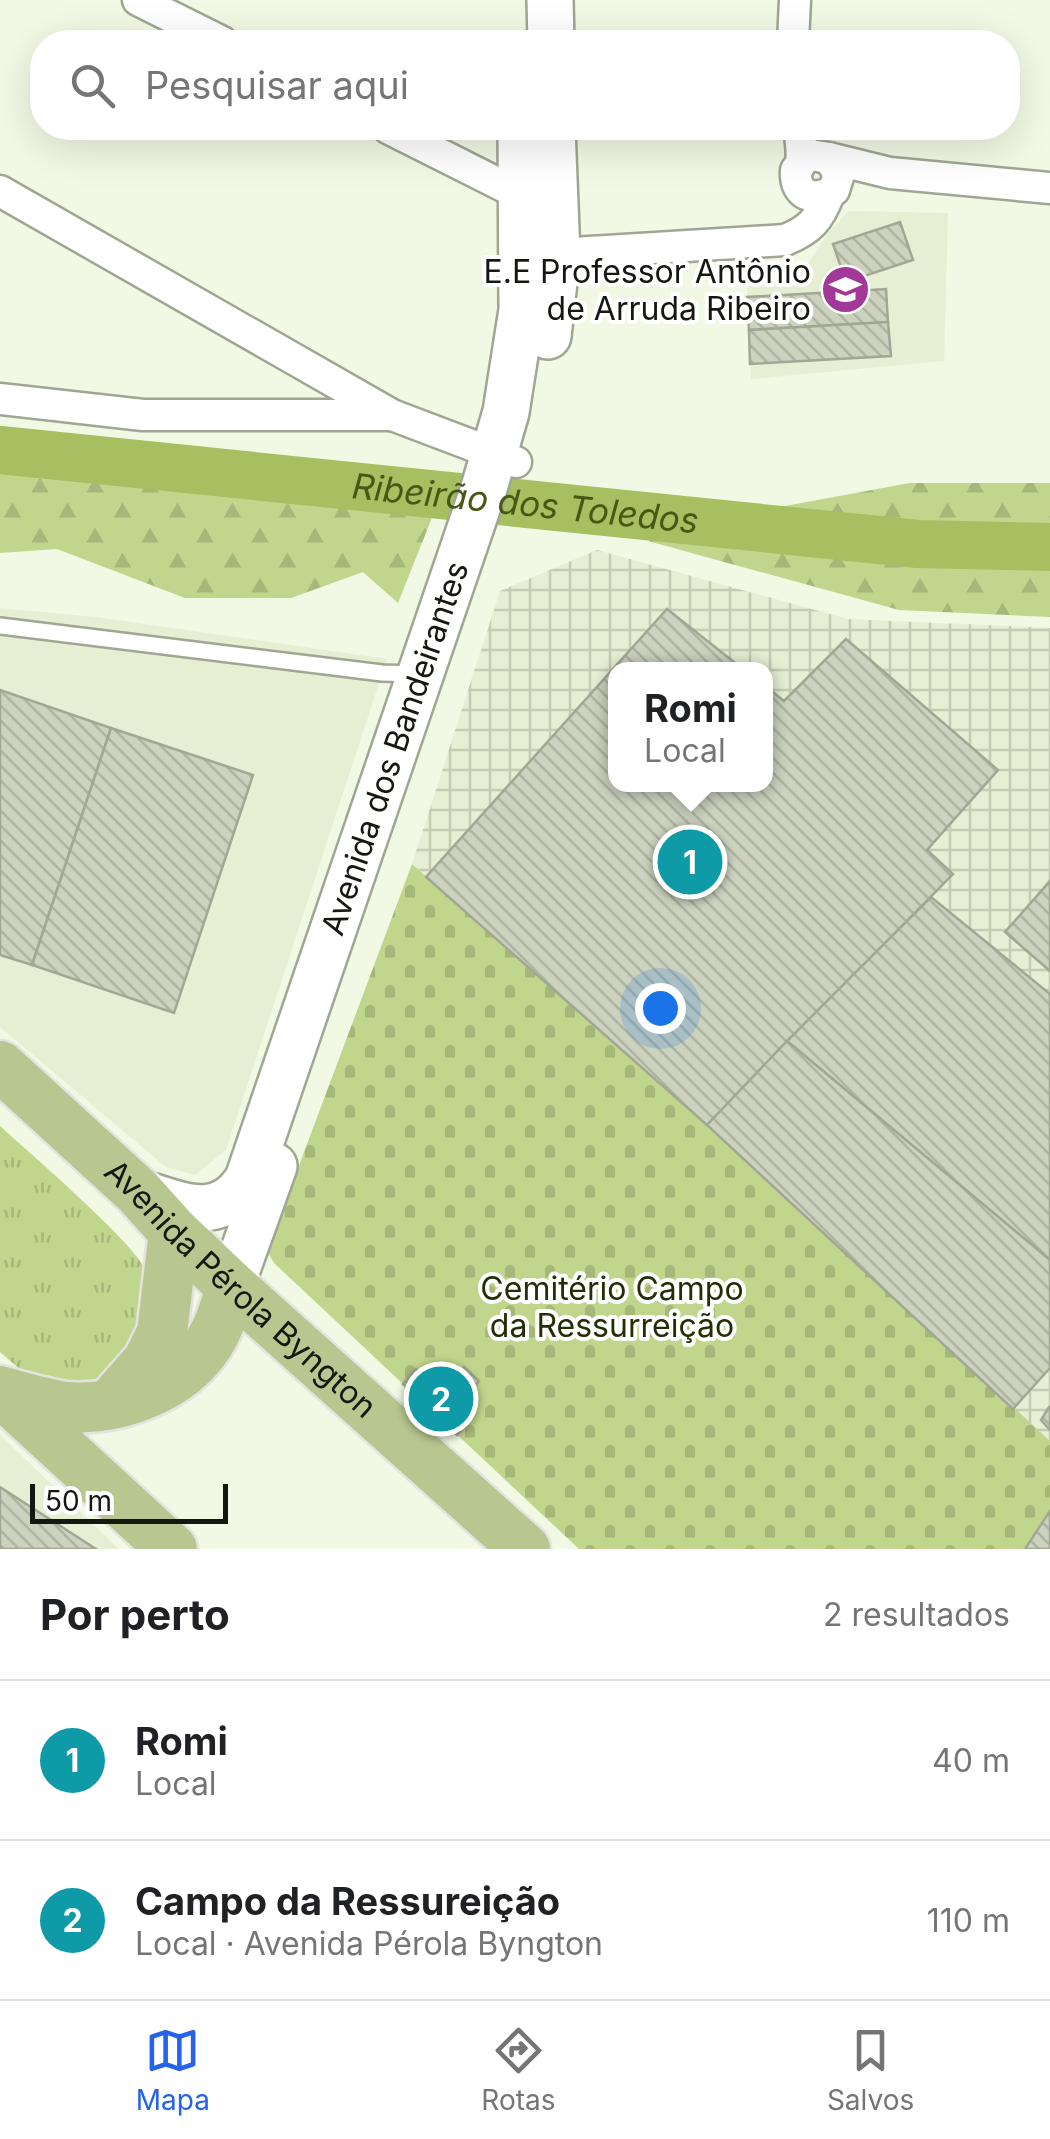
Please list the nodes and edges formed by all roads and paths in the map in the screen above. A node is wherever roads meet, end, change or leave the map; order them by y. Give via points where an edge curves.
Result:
1 (138, 0) edge
2 (521, 0) edge
3 (550, 0) edge
4 (794, 0) edge
5 (198, 30) edge
6 (521, 30) edge
7 (551, 30) edge
8 (793, 30) edge
9 (406, 140) edge
10 (523, 140) edge
11 (550, 140) edge
12 (804, 140) edge
13 (820, 178) junction
14 (1050, 188) edge
15 (0, 191) edge
16 (539, 229) junction
17 (0, 399) edge
18 (392, 416) junction
19 (500, 475) junction
20 (480, 538) junction
21 (0, 626) edge
22 (421, 674) junction
23 (0, 1066) edge
24 (138, 1192) junction
25 (174, 1232) junction
26 (232, 1286) junction
27 (0, 1391) edge
28 (110, 1404) junction
29 (172, 1549) edge
30 (526, 1549) edge

1 - 5 street
2 - 6 main road
3 - 7 main road
4 - 8 street
9 - 16 street
10 - 16 main road, Avenida dos Bandeirantes
11 - 16 main road, Avenida dos Bandeirantes
12 - 13 street
13 - 14 street via 890,172
13 - 16 street via 786,240
15 - 18 street
16 - 19 main road, Avenida dos Bandeirantes via 544,360
17 - 18 street via 143,416
18 - 19 street
19 - 20 main road, Avenida dos Bandeirantes
20 - 22 main road, Avenida dos Bandeirantes
20 - 26 main road, Avenida dos Bandeirantes via 384,863
21 - 22 lane
22 - 24 main road, Avenida dos Bandeirantes via 248,1179 222,1206 181,1205
23 - 24 main road, Avenida Pérola Byngton
24 - 25 main road, Avenida Pérola Byngton
25 - 26 main road, Avenida Pérola Byngton
25 - 28 main road via 162,1333 148,1362
26 - 28 main road via 208,1346 178,1375
26 - 30 main road, Avenida Pérola Byngton
27 - 28 main road via 68,1407
27 - 29 main road

